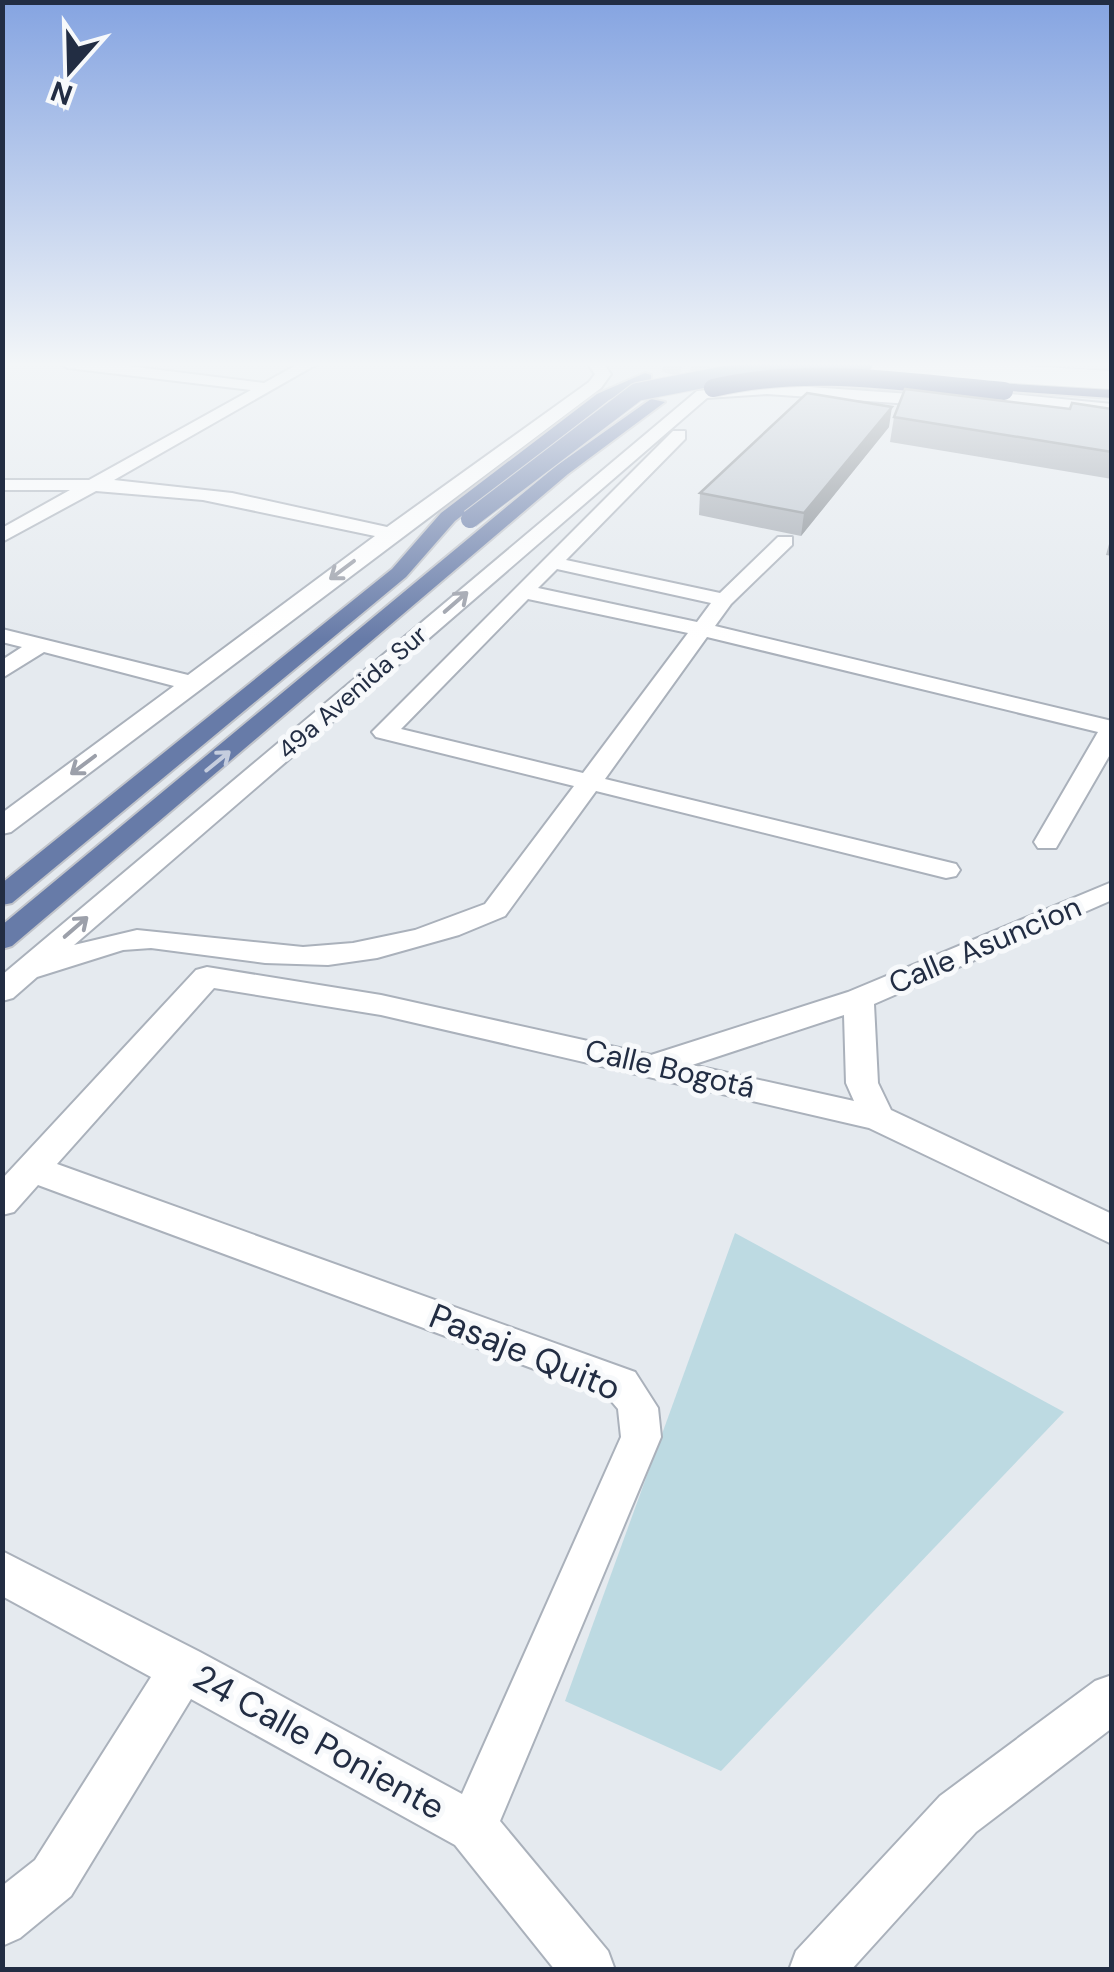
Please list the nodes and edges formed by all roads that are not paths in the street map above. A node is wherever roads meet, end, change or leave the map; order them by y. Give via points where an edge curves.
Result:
1 (147, 455) edge
2 (498, 455) edge
3 (528, 455) edge
4 (551, 455) edge
5 (583, 455) edge
6 (632, 455) edge
7 (659, 455) edge
8 (98, 484) junction
9 (2, 485) edge
10 (390, 534) junction
11 (2, 536) edge
12 (784, 541) dead end
13 (550, 562) junction
14 (398, 573) junction
15 (522, 591) junction
16 (724, 600) junction
17 (704, 630) junction
18 (2, 634) edge
19 (41, 644) junction
20 (2, 671) edge
21 (191, 683) junction
22 (1112, 728) edge
23 (586, 782) junction
24 (2, 826) edge
25 (1046, 842) dead end
26 (152, 860) junction
27 (946, 870) dead end
28 (1112, 890) edge
29 (2, 897) edge
30 (149, 939) junction
31 (2, 940) edge
32 (7, 987) edge
33 (859, 1000) junction
34 (656, 1065) junction
35 (878, 1118) junction
36 (33, 1168) junction
37 (2, 1202) edge
38 (1112, 1230) edge
39 (2, 1572) edge
40 (184, 1668) junction
41 (1112, 1698) edge
42 (474, 1828) junction
43 (2, 1920) edge
44 (590, 1970) edge
45 (815, 1970) edge

1 - 8 street
2 - 10 street
3 - 14 main road, 49a Avenida Sur via 430,532
4 - 14 main road, bridge
31 -> 5 main road, 49a Avenida Sur, bridge
26 -> 6 street, 49a Avenida Sur
7 - 13 street
8 - 9 street
8 - 10 street via 230,498
8 - 11 street
10 -> 21 street
12 - 16 street
13 - 15 street
13 - 16 street
14 - 29 main road, 49a Avenida Sur
15 - 17 street
15 - 23 street via 384,732
16 - 17 street
17 - 22 street
17 - 23 street
18 - 19 street
19 - 20 street
19 - 21 street
21 -> 24 street
22 - 25 street
23 - 27 street
23 - 30 street via 495,910 458,926 386,948 303,956
26 - 30 street via 116,899
32 -> 26 street, 49a Avenida Sur
28 - 33 street, Calle Asuncion
30 - 32 street via 106,944
33 - 34 street, Calle Asuncion
33 - 35 street, Calle Asuncion via 862,1083
34 - 35 street, Calle Bogotá
34 - 36 street, Calle Bogotá via 381,1005 207,977
35 - 38 street, Calle Bogotá
36 - 37 street
36 - 42 street, Pasaje Quito via 621,1384 633,1395 640,1438
39 - 40 street, 24 Calle Poniente
40 - 42 street, 24 Calle Poniente
40 - 43 street via 54,1878
41 - 45 street via 958,1814
42 - 44 street, 24 Calle Poniente

